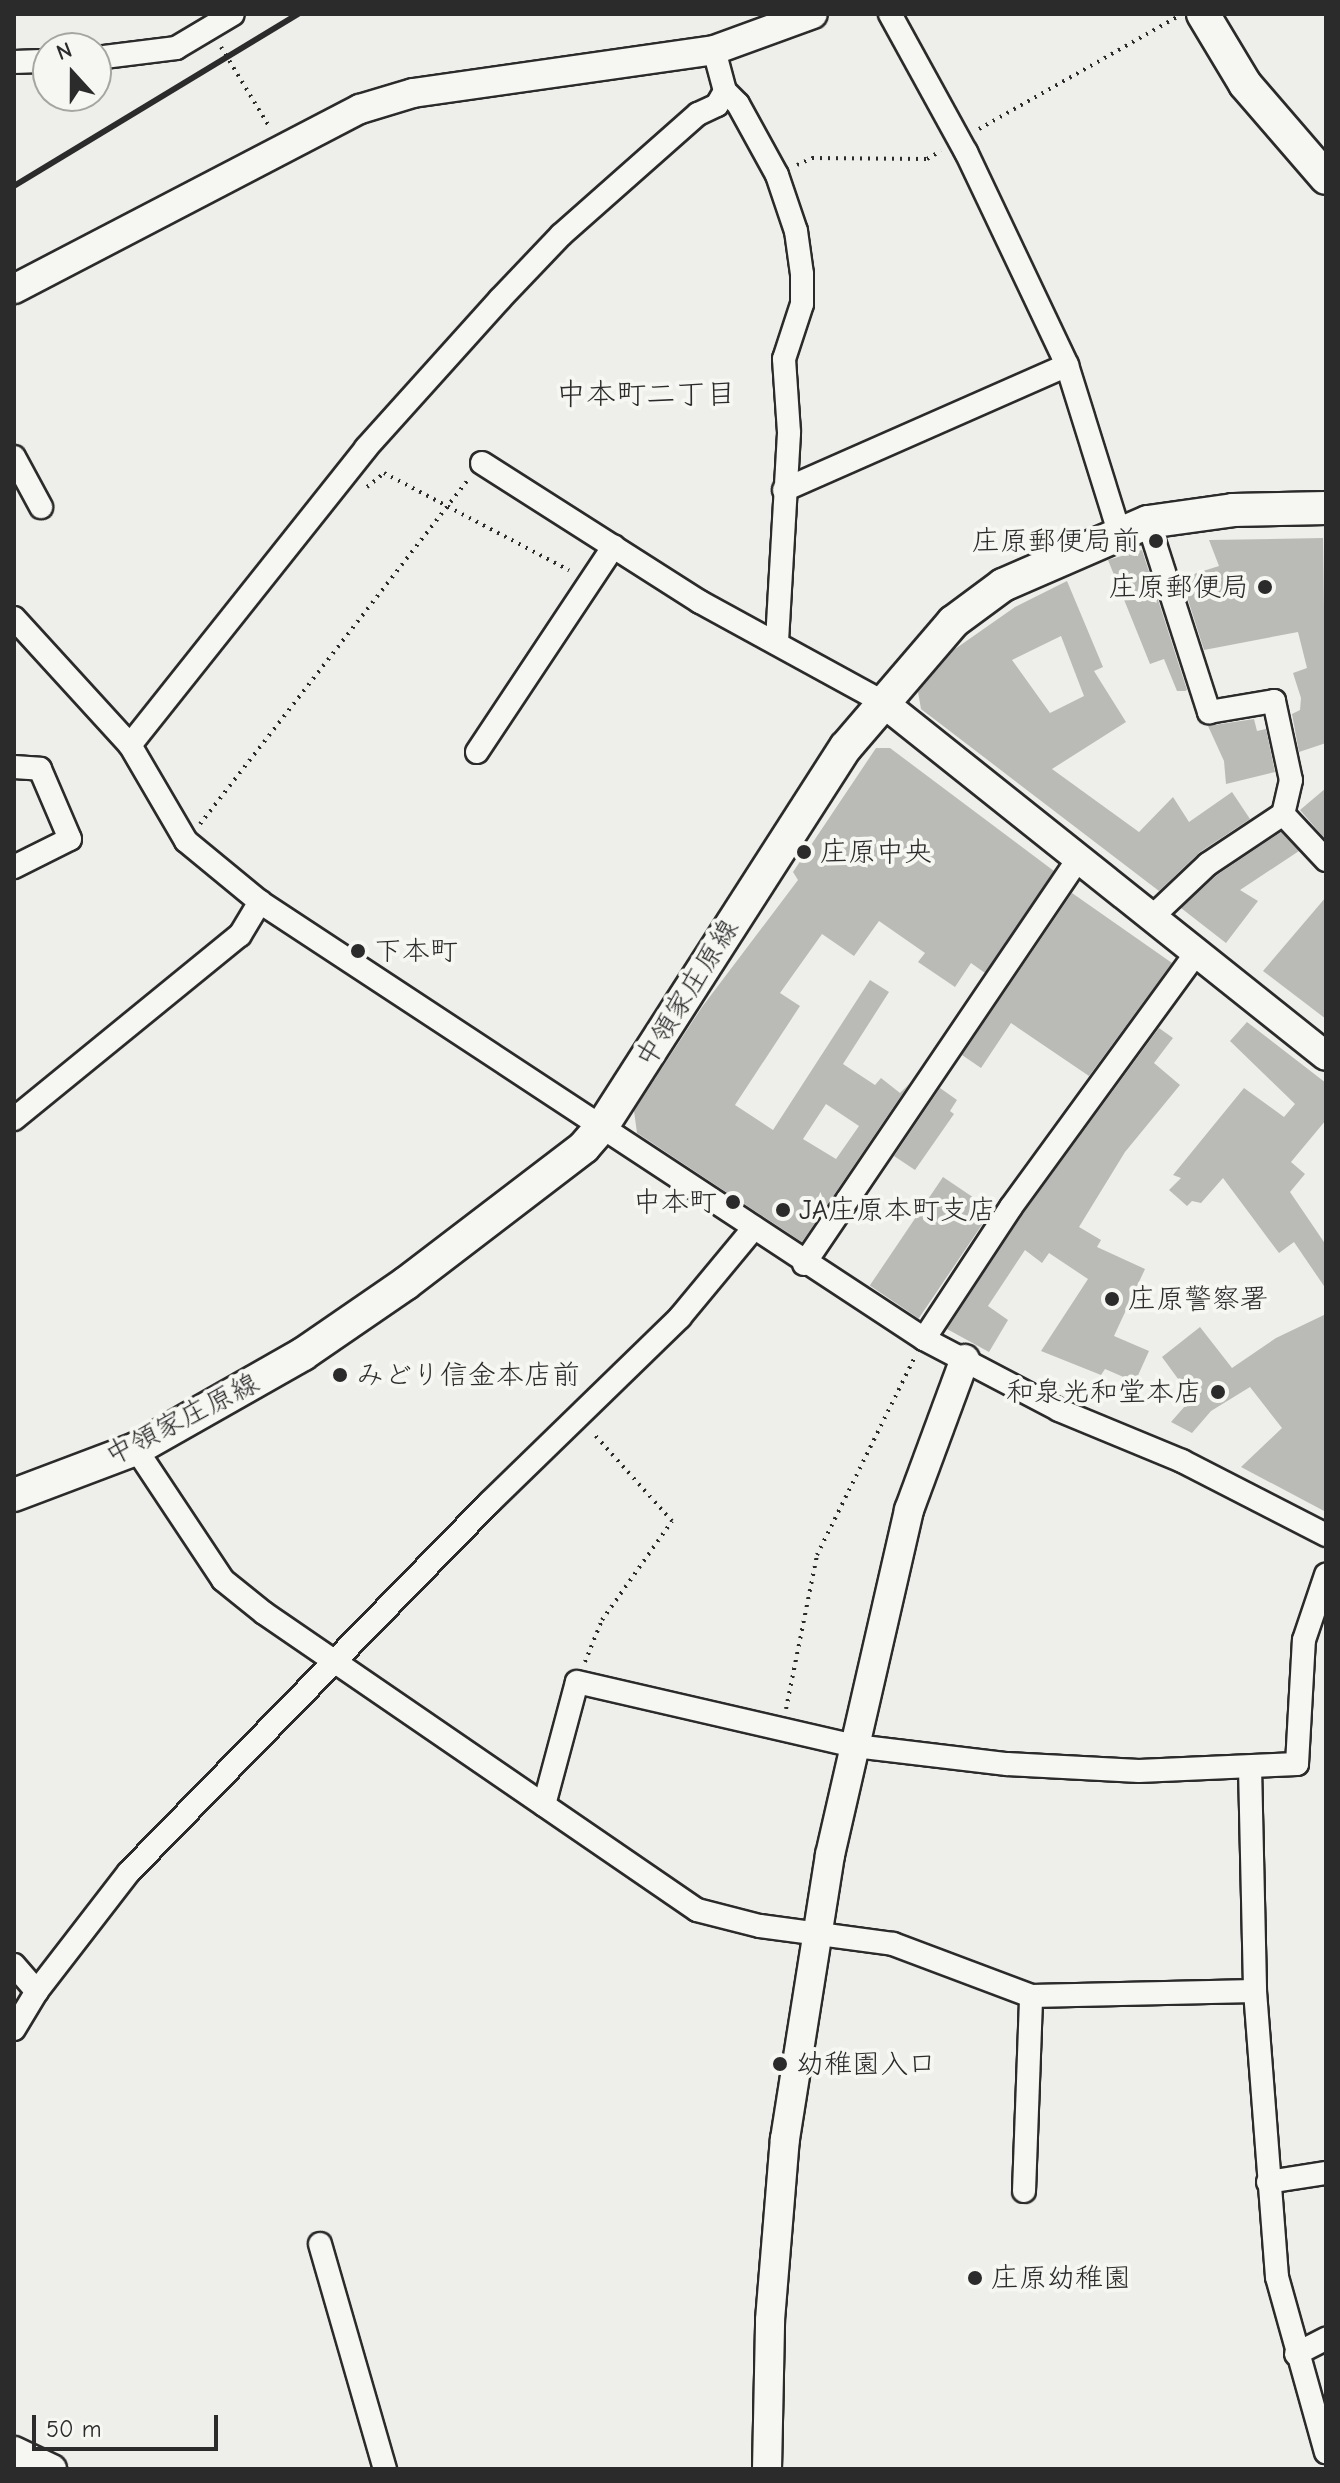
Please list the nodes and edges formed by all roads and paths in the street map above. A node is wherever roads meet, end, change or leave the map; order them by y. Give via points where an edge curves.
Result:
1 (233, 14) edge
2 (813, 14) edge
3 (890, 14) edge
4 (1183, 14) edge
5 (1203, 14) edge
6 (216, 38) dead end
7 (714, 50) junction
8 (112, 56) edge
9 (725, 91) junction
10 (960, 140) junction
11 (283, 149) junction
12 (777, 175) junction
13 (1326, 178) edge
14 (14, 289) edge
15 (1067, 365) junction
16 (14, 457) edge
17 (482, 463) joint
18 (338, 484) junction
19 (784, 490) junction
20 (41, 507) dead end
21 (447, 507) junction
22 (1326, 508) edge
23 (1134, 527) junction
24 (614, 546) junction
25 (591, 581) junction
26 (14, 618) edge
27 (777, 643) junction
28 (881, 701) junction
29 (130, 745) junction
30 (477, 752) dead end
31 (14, 767) edge
32 (1283, 814) junction
33 (186, 841) junction
34 (1078, 860) junction
35 (1326, 860) edge
36 (14, 867) edge
37 (260, 902) junction
38 (1152, 917) junction
39 (1196, 953) junction
40 (1326, 1056) edge
41 (14, 1119) edge
42 (603, 1125) junction
43 (754, 1228) junction
44 (804, 1264) junction
45 (924, 1339) junction
46 (965, 1359) junction
47 (579, 1418) junction
48 (136, 1449) junction
49 (14, 1495) edge
50 (1326, 1535) edge
51 (1326, 1575) edge
52 (335, 1662) junction
53 (577, 1682) junction
54 (782, 1730) junction
55 (855, 1746) junction
56 (1250, 1767) junction
57 (544, 1805) junction
58 (821, 1935) junction
59 (14, 1965) edge
60 (37, 1991) junction
61 (1255, 1991) junction
62 (1031, 1996) junction
63 (14, 2029) edge
64 (1326, 2173) edge
65 (1268, 2182) junction
66 (1024, 2191) dead end
67 (320, 2244) dead end
68 (1326, 2339) edge
69 (1296, 2354) junction
70 (14, 2451) edge
71 (1326, 2452) edge
72 (52, 2469) edge
73 (385, 2469) edge
74 (767, 2469) edge

1 - 8 street via 176,48
2 - 7 street
3 - 10 street
4 - 10 path
5 - 13 main road via 1245,84
6 - 11 path
7 - 9 street
7 - 11 street via 413,93 360,109
9 - 12 street via 738,104
9 - 18 street via 717,105 698,114 561,235
10 - 12 path via 927,159 812,158
10 - 15 street
11 - 14 street
12 - 19 street via 796,231 802,274 802,304 784,359 789,433
15 - 19 street
15 - 23 street
16 - 20 street
17 - 21 path
17 - 24 street
18 - 21 path via 353,498 384,473
18 - 29 street
19 - 27 street
21 - 25 path
21 - 33 path
22 - 23 main road, 中領家庄原線 via 1233,510
23 - 28 main road, 中領家庄原線 via 1003,585 953,622
23 - 32 street via 1209,712 1274,701 1291,780
24 - 25 street
24 - 27 street via 700,602
25 - 30 street
26 - 29 street
27 - 28 street
28 - 34 street
28 - 42 main road, 中領家庄原線 via 756,882
29 - 33 street
31 - 36 street via 40,769 70,839
32 - 35 street
32 - 38 street via 1208,864
33 - 37 street
34 - 38 street
34 - 44 street
37 - 41 street via 240,935
37 - 42 street
38 - 39 street
39 - 40 street
39 - 45 street via 1011,1207
42 - 43 street
42 - 48 main road, 中領家庄原線 via 554,1172 405,1284 292,1361
43 - 44 street
43 - 47 street via 680,1317
44 - 45 street
45 - 46 street
45 - 54 path via 817,1555
46 - 50 street via 1059,1410 1182,1461
46 - 55 street via 909,1510
47 - 52 street
47 - 53 path via 672,1521 602,1620
48 - 49 main road, 中領家庄原線
48 - 52 street via 223,1580
51 - 56 street via 1304,1640 1297,1764
52 - 57 street
52 - 60 street via 129,1872
53 - 54 street
53 - 57 street
54 - 55 street
55 - 56 street via 1007,1764 1139,1771
55 - 58 street via 830,1855
56 - 61 street
57 - 58 street via 697,1910
58 - 62 street via 893,1944
58 - 74 street via 785,2139 770,2320
59 - 60 street
60 - 63 street
61 - 62 street
61 - 65 street
62 - 66 street
64 - 65 street
65 - 69 street via 1277,2277
67 - 73 street
68 - 69 street
69 - 71 street
70 - 72 street

